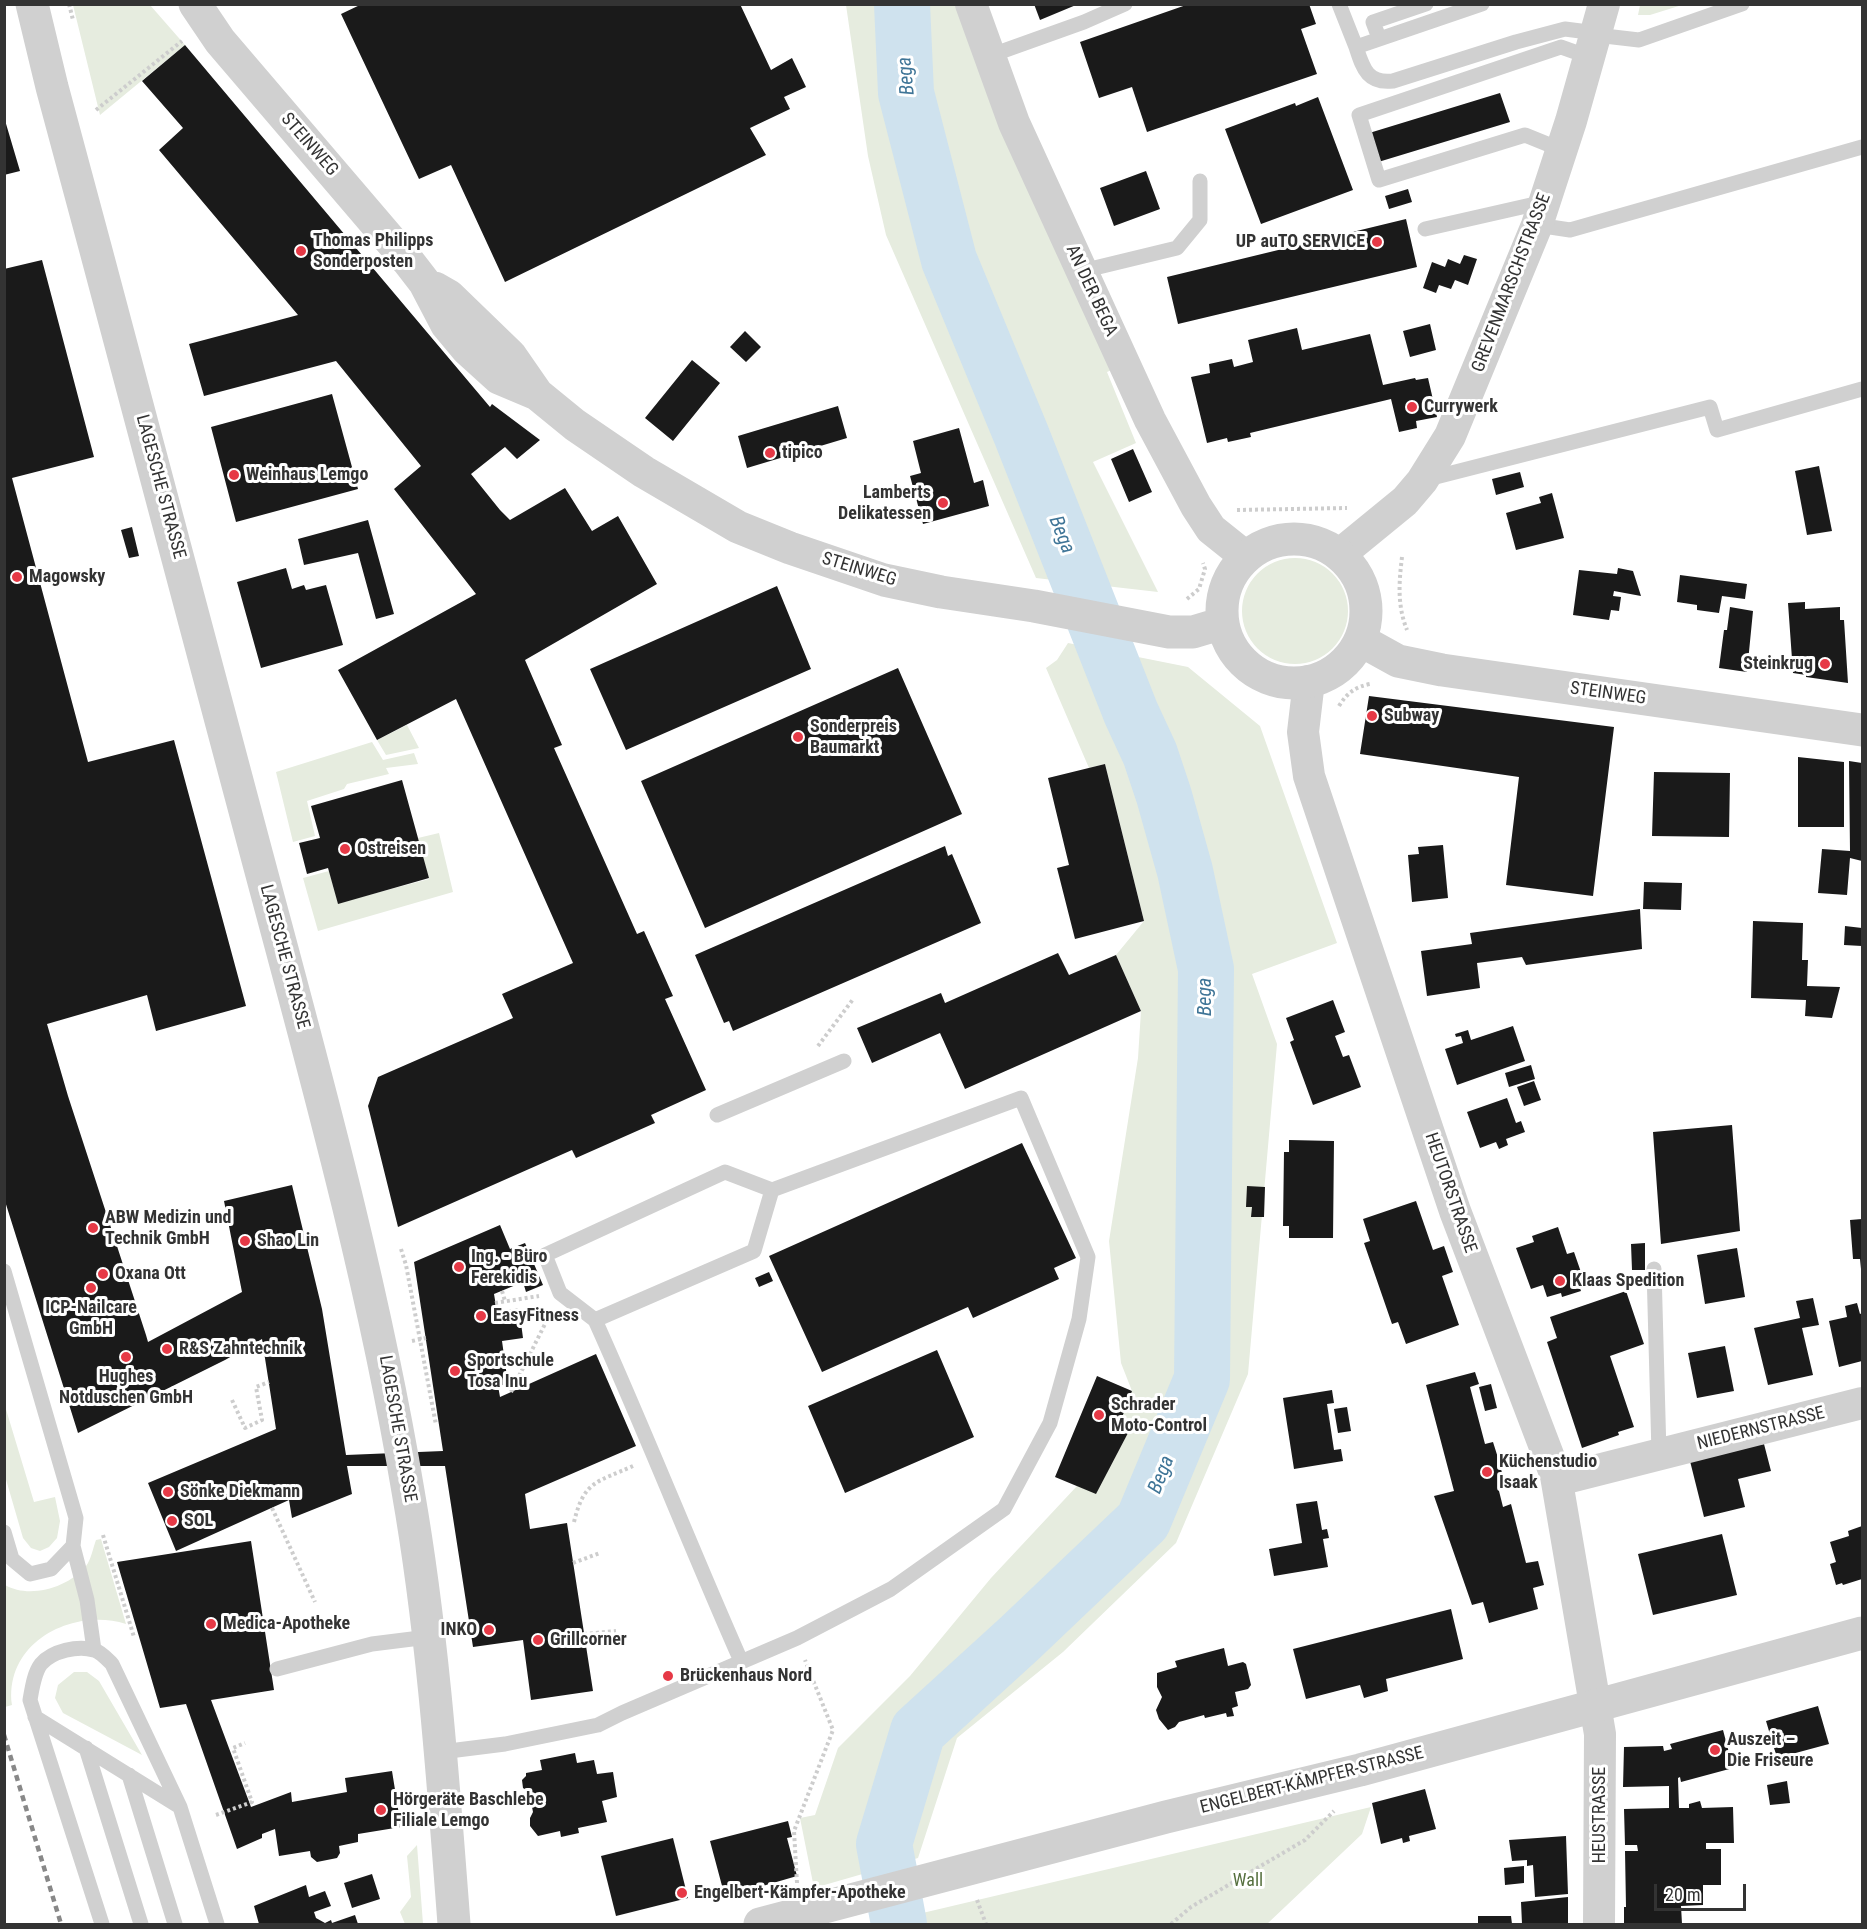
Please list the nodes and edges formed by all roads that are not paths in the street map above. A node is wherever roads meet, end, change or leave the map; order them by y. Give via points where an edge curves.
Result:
1 (32, 4) edge
2 (195, 4) edge
3 (1125, 4) edge
4 (1339, 4) edge
5 (1426, 4) edge
6 (1482, 4) edge
7 (1742, 4) edge
8 (974, 14) edge
9 (1596, 32) edge
10 (1379, 38) junction
11 (1356, 47) junction
12 (989, 56) junction
13 (1863, 147) edge
14 (1562, 150) junction
15 (1200, 181) dead end
16 (1541, 214) junction
17 (1425, 229) dead end
18 (1082, 271) junction
19 (1863, 389) edge
20 (1422, 481) junction
21 (1340, 555) junction
22 (1246, 557) junction
23 (1223, 623) junction
24 (1360, 640) junction
25 (1310, 681) junction
26 (1863, 730) edge
27 (844, 1060) dead end
28 (717, 1115) dead end
29 (772, 1190) junction
30 (1654, 1269) dead end
31 (4, 1271) edge
32 (595, 1320) junction
33 (1863, 1403) edge
34 (1659, 1454) junction
35 (1556, 1476) junction
36 (4, 1532) edge
37 (73, 1546) junction
38 (1863, 1633) edge
39 (428, 1637) junction
40 (94, 1650) junction
41 (741, 1661) junction
42 (277, 1670) dead end
43 (1597, 1706) junction
44 (34, 1717) junction
45 (86, 1748) junction
46 (441, 1752) junction
47 (129, 1775) junction
48 (180, 1807) junction
49 (102, 1924) edge
50 (141, 1924) edge
51 (175, 1924) edge
52 (217, 1924) edge
53 (454, 1924) edge
54 (760, 1924) edge
55 (1599, 1924) edge

1 - 39 street, LAGESCHE STRASSE via 364,1266 409,1496
2 - 23 street, STEINWEG via 220,41 425,283 449,296 510,355 537,394 644,472 738,527 884,580 1034,606 1173,617 1192,632
3 - 12 lane
4 - 11 lane
5 - 10 lane via 1373,22
6 - 10 lane
7 - 9 lane via 1639,40
8 - 12 street, AN DER BEGA
9 - 11 lane via 1565,29 1386,82 1368,74
9 - 14 street, GREVENMARSCHSTRASSE
9 - 14 lane via 1359,115 1379,180 1525,135
10 - 11 lane
12 - 18 street, AN DER BEGA via 1014,123
13 - 16 lane via 1570,230
14 - 16 street, GREVENMARSCHSTRASSE
15 - 18 lane via 1200,220 1177,248
16 - 17 lane
16 - 20 street, GREVENMARSCHSTRASSE via 1450,436
18 - 22 street, AN DER BEGA via 1150,420 1196,506 1211,529
19 - 20 lane via 1717,430 1710,407
20 - 21 street, GREVENMARSCHSTRASSE via 1405,501
21 - 22 street via 1304,539 1283,539 1263,545
21 - 24 street via 1352,568 1365,598
22 - 23 street via 1226,588
23 - 25 street via 1240,659 1256,672 1292,683
24 - 25 street via 1344,663
24 - 26 street, STEINWEG via 1398,661 1442,670
25 - 35 street, HEUTORSTRASSE via 1303,732 1309,776 1455,1211
27 - 28 lane
29 - 32 lane via 754,1251
29 - 32 lane via 725,1172 545,1255 560,1293
29 - 41 lane via 1021,1098 1088,1257 1079,1319 1050,1423 1004,1509 891,1589 796,1638
30 - 34 lane
31 - 37 lane via 76,1518
32 - 41 lane
33 - 34 street, NIEDERNSTRASSE
34 - 35 street, NIEDERNSTRASSE via 1570,1477
35 - 43 street, HEUTORSTRASSE
36 - 37 lane via 12,1559 30,1574 51,1569
37 - 40 lane via 90,1612
38 - 43 street, ENGELBERT-KÄMPFER-STRASSE
39 - 42 lane via 372,1644
39 - 46 street, LAGESCHE STRASSE
40 - 44 lane via 74,1648 54,1654 41,1665 30,1700
40 - 48 lane via 112,1664
41 - 46 lane via 598,1725
43 - 54 street, ENGELBERT-KÄMPFER-STRASSE
43 - 55 street, HEUSTRASSE
44 - 45 lane
44 - 49 lane
45 - 47 lane
45 - 50 lane
46 - 53 street, LAGESCHE STRASSE
47 - 48 lane
47 - 51 lane
48 - 52 lane

